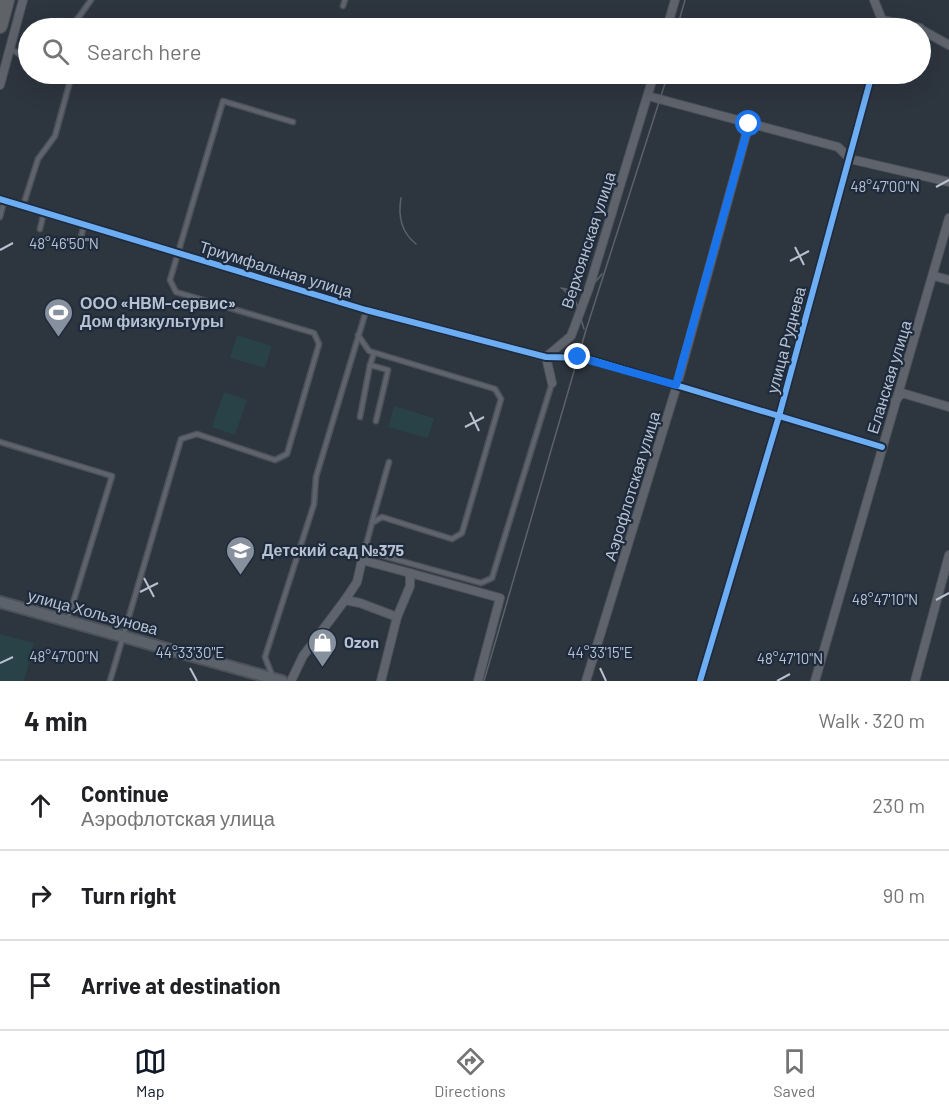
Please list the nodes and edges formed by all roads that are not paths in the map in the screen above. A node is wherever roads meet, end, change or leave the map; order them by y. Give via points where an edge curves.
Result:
1 (7, 0) edge
2 (23, 0) edge
3 (91, 0) edge
4 (345, 0) edge
5 (675, 0) edge
6 (874, 0) edge
7 (343, 6) dead end
8 (18, 18) edge
9 (18, 18) edge
10 (78, 18) edge
11 (670, 18) edge
12 (879, 18) edge
13 (0, 26) edge
14 (931, 35) edge
15 (949, 45) edge
16 (10, 48) junction
17 (18, 53) edge
18 (69, 84) edge
19 (651, 84) edge
20 (869, 84) edge
21 (0, 85) edge
22 (648, 96) junction
23 (293, 122) dead end
24 (749, 124) junction
25 (850, 159) junction
26 (949, 182) edge
27 (2, 199) edge
28 (23, 206) junction
29 (44, 212) junction
30 (0, 217) edge
31 (949, 218) edge
32 (84, 225) junction
33 (40, 229) dead end
34 (80, 241) dead end
35 (176, 252) junction
36 (934, 276) junction
37 (949, 280) edge
38 (366, 310) junction
39 (358, 335) junction
40 (374, 353) junction
41 (546, 357) junction
42 (370, 365) junction
43 (552, 383) joint
44 (676, 385) junction
45 (894, 402) junction
46 (949, 407) edge
47 (779, 416) junction
48 (360, 417) dead end
49 (376, 421) dead end
50 (0, 442) edge
51 (882, 447) junction
52 (389, 462) dead end
53 (372, 523) junction
54 (365, 550) junction
55 (949, 555) edge
56 (362, 560) junction
57 (410, 573) junction
58 (345, 600) junction
59 (0, 602) edge
60 (397, 617) junction
61 (68, 619) junction
62 (124, 635) junction
63 (275, 680) edge
64 (110, 681) edge
65 (291, 681) edge
66 (381, 681) edge
67 (478, 681) edge
68 (586, 681) edge
69 (700, 681) edge
70 (815, 681) edge
71 (915, 681) edge

1 - 13 highway
2 - 9 street
3 - 10 lane
4 - 7 lane
5 - 11 street
6 - 12 street
8 - 16 street
14 - 15 street
16 - 17 lane
16 - 21 street
18 - 28 lane via 55,136 39,159
19 - 22 street, Верхоянская улица
20 - 25 street, улица Руднева
22 - 24 street
22 - 41 street, Верхоянская улица via 571,336
23 - 35 lane via 223,101
24 - 25 street via 838,147
24 - 44 street, Аэрофлотская улица
25 - 26 street
25 - 47 street, улица Руднева
27 - 28 street, Триумфальная улица
27 - 30 lane
28 - 29 street, Триумфальная улица
29 - 32 street, Триумфальная улица
29 - 33 lane
31 - 36 street, Еланская улица
32 - 34 lane
32 - 35 street, Триумфальная улица
35 - 38 street, Триумфальная улица
35 - 62 lane via 170,280 176,292 314,333 319,344 287,454 275,460 197,434 181,439
36 - 37 street
36 - 45 street, Еланская улица
38 - 39 lane
38 - 41 street, Триумфальная улица
39 - 40 lane
39 - 63 lane via 316,477 314,504 266,657
40 - 42 lane
40 - 53 lane via 495,389 501,399 462,532 452,539 382,517
41 - 43 street
41 - 44 street, Триумфальная улица via 586,358
42 - 48 lane
42 - 49 lane via 388,370
43 - 54 lane via 492,578 481,583
44 - 47 street, Триумфальная улица
44 - 68 street, Аэрофлотская улица
45 - 46 street via 902,393
45 - 51 street, Еланская улица
47 - 51 street, Триумфальная улица
47 - 69 street, улица Руднева
50 - 61 lane via 112,476
51 - 70 street, Еланская улица
52 - 53 lane
53 - 54 lane
54 - 56 lane
55 - 71 street
56 - 57 street
56 - 58 street via 357,582
57 - 60 street via 410,586
57 - 67 street via 500,598
58 - 60 street
58 - 65 street via 303,656
59 - 61 street, улица Хользунова
60 - 66 street
61 - 62 street, улица Хользунова
62 - 63 street, улица Хользунова
62 - 64 lane

